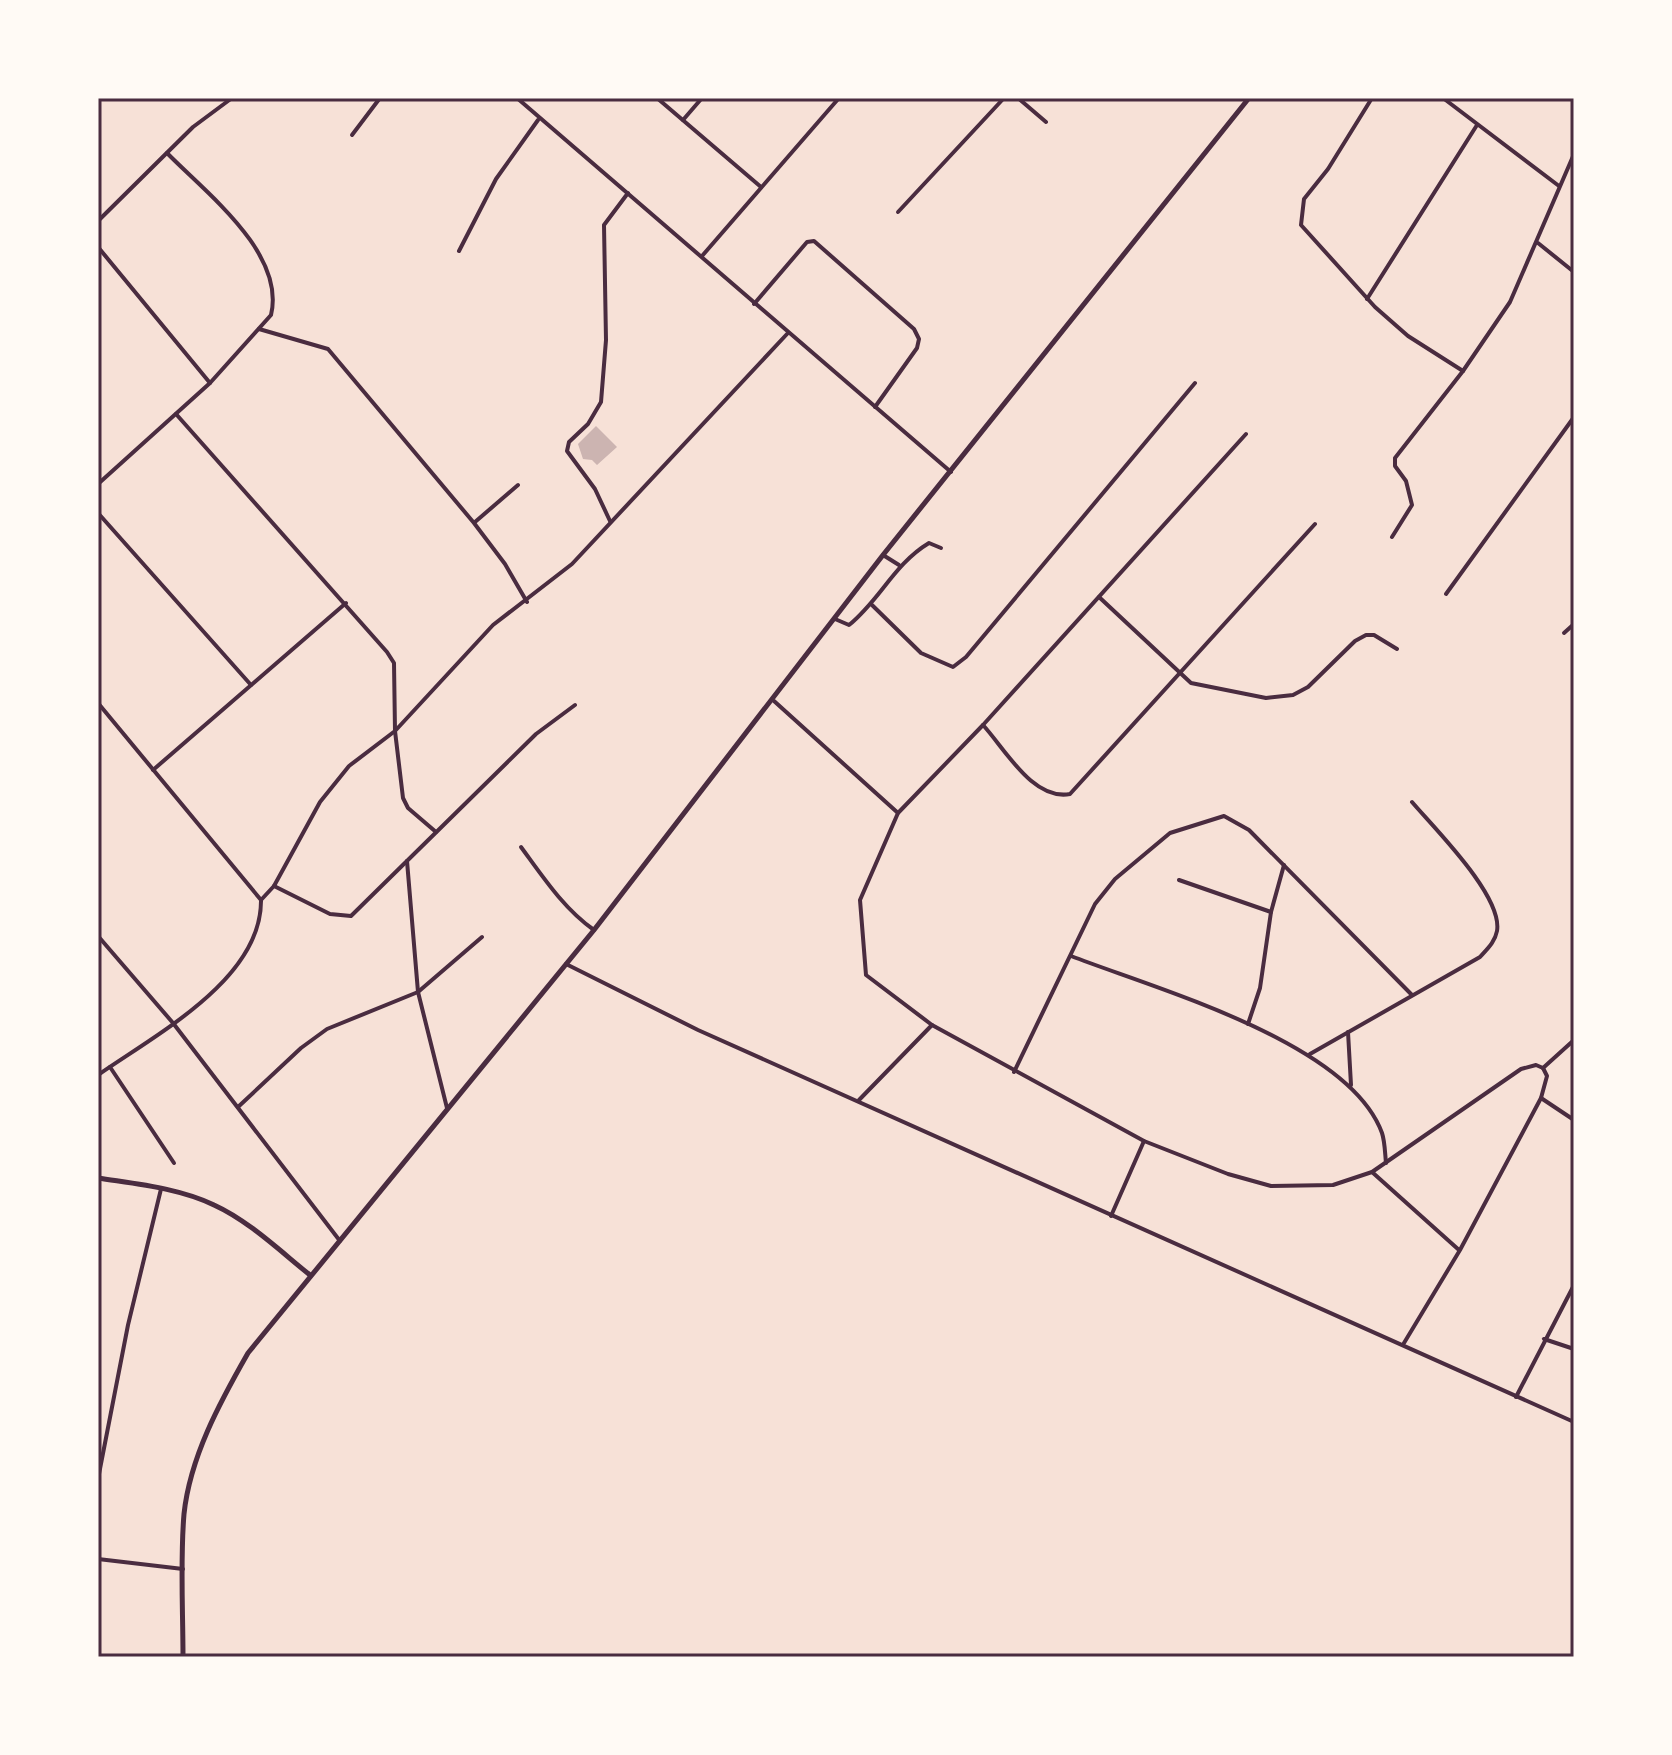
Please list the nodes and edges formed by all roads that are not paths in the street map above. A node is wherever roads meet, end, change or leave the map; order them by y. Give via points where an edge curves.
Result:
1 (232, 98) edge
2 (380, 98) edge
3 (517, 98) edge
4 (657, 98) edge
5 (702, 98) edge
6 (839, 98) edge
7 (1004, 98) edge
8 (1018, 98) edge
9 (1249, 98) edge
10 (1372, 98) edge
11 (1443, 98) edge
12 (538, 120) junction
13 (683, 120) junction
14 (1046, 122) dead end
15 (1477, 125) junction
16 (352, 135) dead end
17 (167, 153) junction
18 (1574, 154) edge
19 (1560, 186) junction
20 (761, 187) junction
21 (628, 193) junction
22 (898, 212) dead end
23 (98, 221) edge
24 (1538, 243) junction
25 (98, 247) edge
26 (459, 251) dead end
27 (702, 256) junction
28 (1574, 272) edge
29 (1367, 299) junction
30 (754, 304) junction
31 (259, 329) junction
32 (787, 334) junction
33 (1463, 371) junction
34 (210, 383) junction
35 (1195, 383) dead end
36 (875, 407) junction
37 (176, 414) junction
38 (1574, 417) edge
39 (1246, 434) dead end
40 (951, 472) junction
41 (98, 484) edge
42 (518, 485) dead end
43 (98, 513) edge
44 (611, 521) junction
45 (474, 523) junction
46 (1315, 524) dead end
47 (1392, 537) dead end
48 (941, 548) dead end
49 (883, 555) junction
50 (899, 565) junction
51 (1446, 594) dead end
52 (1099, 597) junction
53 (527, 602) junction
54 (346, 603) junction
55 (872, 605) junction
56 (835, 619) junction
57 (1574, 624) edge
58 (1564, 633) dead end
59 (1397, 649) dead end
60 (1179, 676) junction
61 (251, 685) junction
62 (774, 701) junction
63 (98, 703) edge
64 (575, 705) dead end
65 (983, 725) junction
66 (395, 731) junction
67 (153, 770) junction
68 (1412, 802) dead end
69 (898, 813) junction
70 (436, 832) junction
71 (521, 847) dead end
72 (407, 861) junction
73 (1284, 865) junction
74 (1179, 880) dead end
75 (274, 886) junction
76 (261, 900) junction
77 (1271, 912) junction
78 (594, 930) junction
79 (98, 936) edge
80 (482, 937) dead end
81 (1071, 956) junction
82 (566, 964) junction
83 (418, 992) junction
84 (1412, 995) junction
85 (173, 1023) junction
86 (1248, 1024) junction
87 (932, 1025) junction
88 (1348, 1032) junction
89 (1574, 1040) edge
90 (1310, 1054) junction
91 (110, 1067) junction
92 (1543, 1068) junction
93 (1014, 1072) junction
94 (98, 1075) edge
95 (1351, 1087) junction
96 (1541, 1098) junction
97 (859, 1100) junction
98 (238, 1107) junction
99 (447, 1108) junction
100 (1574, 1120) edge
101 (1144, 1141) junction
102 (174, 1163) dead end
103 (1386, 1163) junction
104 (1372, 1172) junction
105 (98, 1178) edge
106 (161, 1189) junction
107 (1111, 1216) junction
108 (340, 1241) junction
109 (1460, 1250) junction
110 (310, 1275) junction
111 (1574, 1285) edge
112 (1544, 1339) junction
113 (1404, 1343) junction
114 (1574, 1349) edge
115 (1516, 1397) junction
116 (1574, 1422) edge
117 (98, 1479) edge
118 (98, 1559) edge
119 (183, 1569) junction
120 (183, 1657) edge

1 - 17 street
2 - 16 street
3 - 12 street
4 - 13 street
5 - 13 street
6 - 20 street
7 - 22 street
8 - 14 street
9 - 40 street
10 - 29 street via 1301,211 1304,232
11 - 15 street
12 - 21 street
12 - 26 street via 489,189
13 - 20 street
15 - 19 street
15 - 29 street
17 - 23 street
17 - 31 street via 249,235 267,271 274,303
18 - 19 street
19 - 24 street
20 - 27 street
21 - 27 street
21 - 44 street via 604,225 601,402 567,451
24 - 28 street
24 - 33 street via 1510,302
25 - 34 street
27 - 30 street
29 - 33 street via 1408,336
30 - 32 street
30 - 36 street via 807,242 814,241 919,339
31 - 34 street
31 - 45 street via 328,349
32 - 36 street
32 - 44 street
33 - 47 street via 1395,458 1412,505
34 - 37 street
35 - 55 street via 953,667 921,653
36 - 40 street
37 - 41 street
37 - 54 street
38 - 51 street
39 - 52 street
40 - 49 street
42 - 45 street
43 - 61 street
44 - 53 street
45 - 53 street
46 - 60 street
48 - 50 street via 929,543
49 - 50 street
49 - 56 street
50 - 55 street
52 - 60 street
52 - 65 street
53 - 66 street via 493,625
54 - 61 street
54 - 66 street via 394,663
55 - 56 street via 849,625
56 - 62 street
57 - 58 street
59 - 60 street via 1366,635 1308,687 1280,698 1202,686
60 - 65 street via 1070,794 1057,797 1041,790
61 - 67 street
62 - 69 street
62 - 78 street
63 - 67 street
64 - 70 street via 536,734
65 - 69 street
66 - 70 street via 403,798
66 - 75 street via 349,766 320,802
67 - 76 street
68 - 84 street via 1477,880 1495,910 1497,930 1480,957
69 - 87 street via 860,900 866,975
70 - 72 street
71 - 78 street via 579,920
72 - 75 street via 351,916 330,914
72 - 83 street
73 - 77 street
73 - 81 street via 1249,830 1224,816 1170,833 1131,863 1095,904
73 - 84 street
74 - 77 street
75 - 76 street
76 - 85 street via 250,949 229,975
77 - 86 street via 1260,988
78 - 82 street
79 - 85 street
80 - 83 street
81 - 86 street
81 - 93 street
82 - 97 street via 698,1030
82 - 99 street
83 - 98 street via 327,1029
83 - 99 street
84 - 88 street
85 - 91 street
85 - 98 street
86 - 90 street
87 - 93 street
87 - 97 street
88 - 90 street
88 - 95 street
89 - 92 street
90 - 95 street
91 - 94 street
91 - 102 street
92 - 96 street via 1547,1076
92 - 103 street via 1521,1069
93 - 101 street
95 - 103 street via 1383,1135
96 - 100 street
96 - 109 street
97 - 107 street
98 - 108 street
99 - 108 street
101 - 104 street via 1271,1186 1333,1185
101 - 107 street
103 - 104 street
104 - 109 street
105 - 106 street
106 - 110 street via 214,1204
106 - 117 street
107 - 113 street
108 - 110 street
109 - 113 street
110 - 119 street via 248,1353 218,1407 184,1513
111 - 112 street
112 - 114 street
112 - 115 street
113 - 115 street
115 - 116 street
118 - 119 street
119 - 120 street

